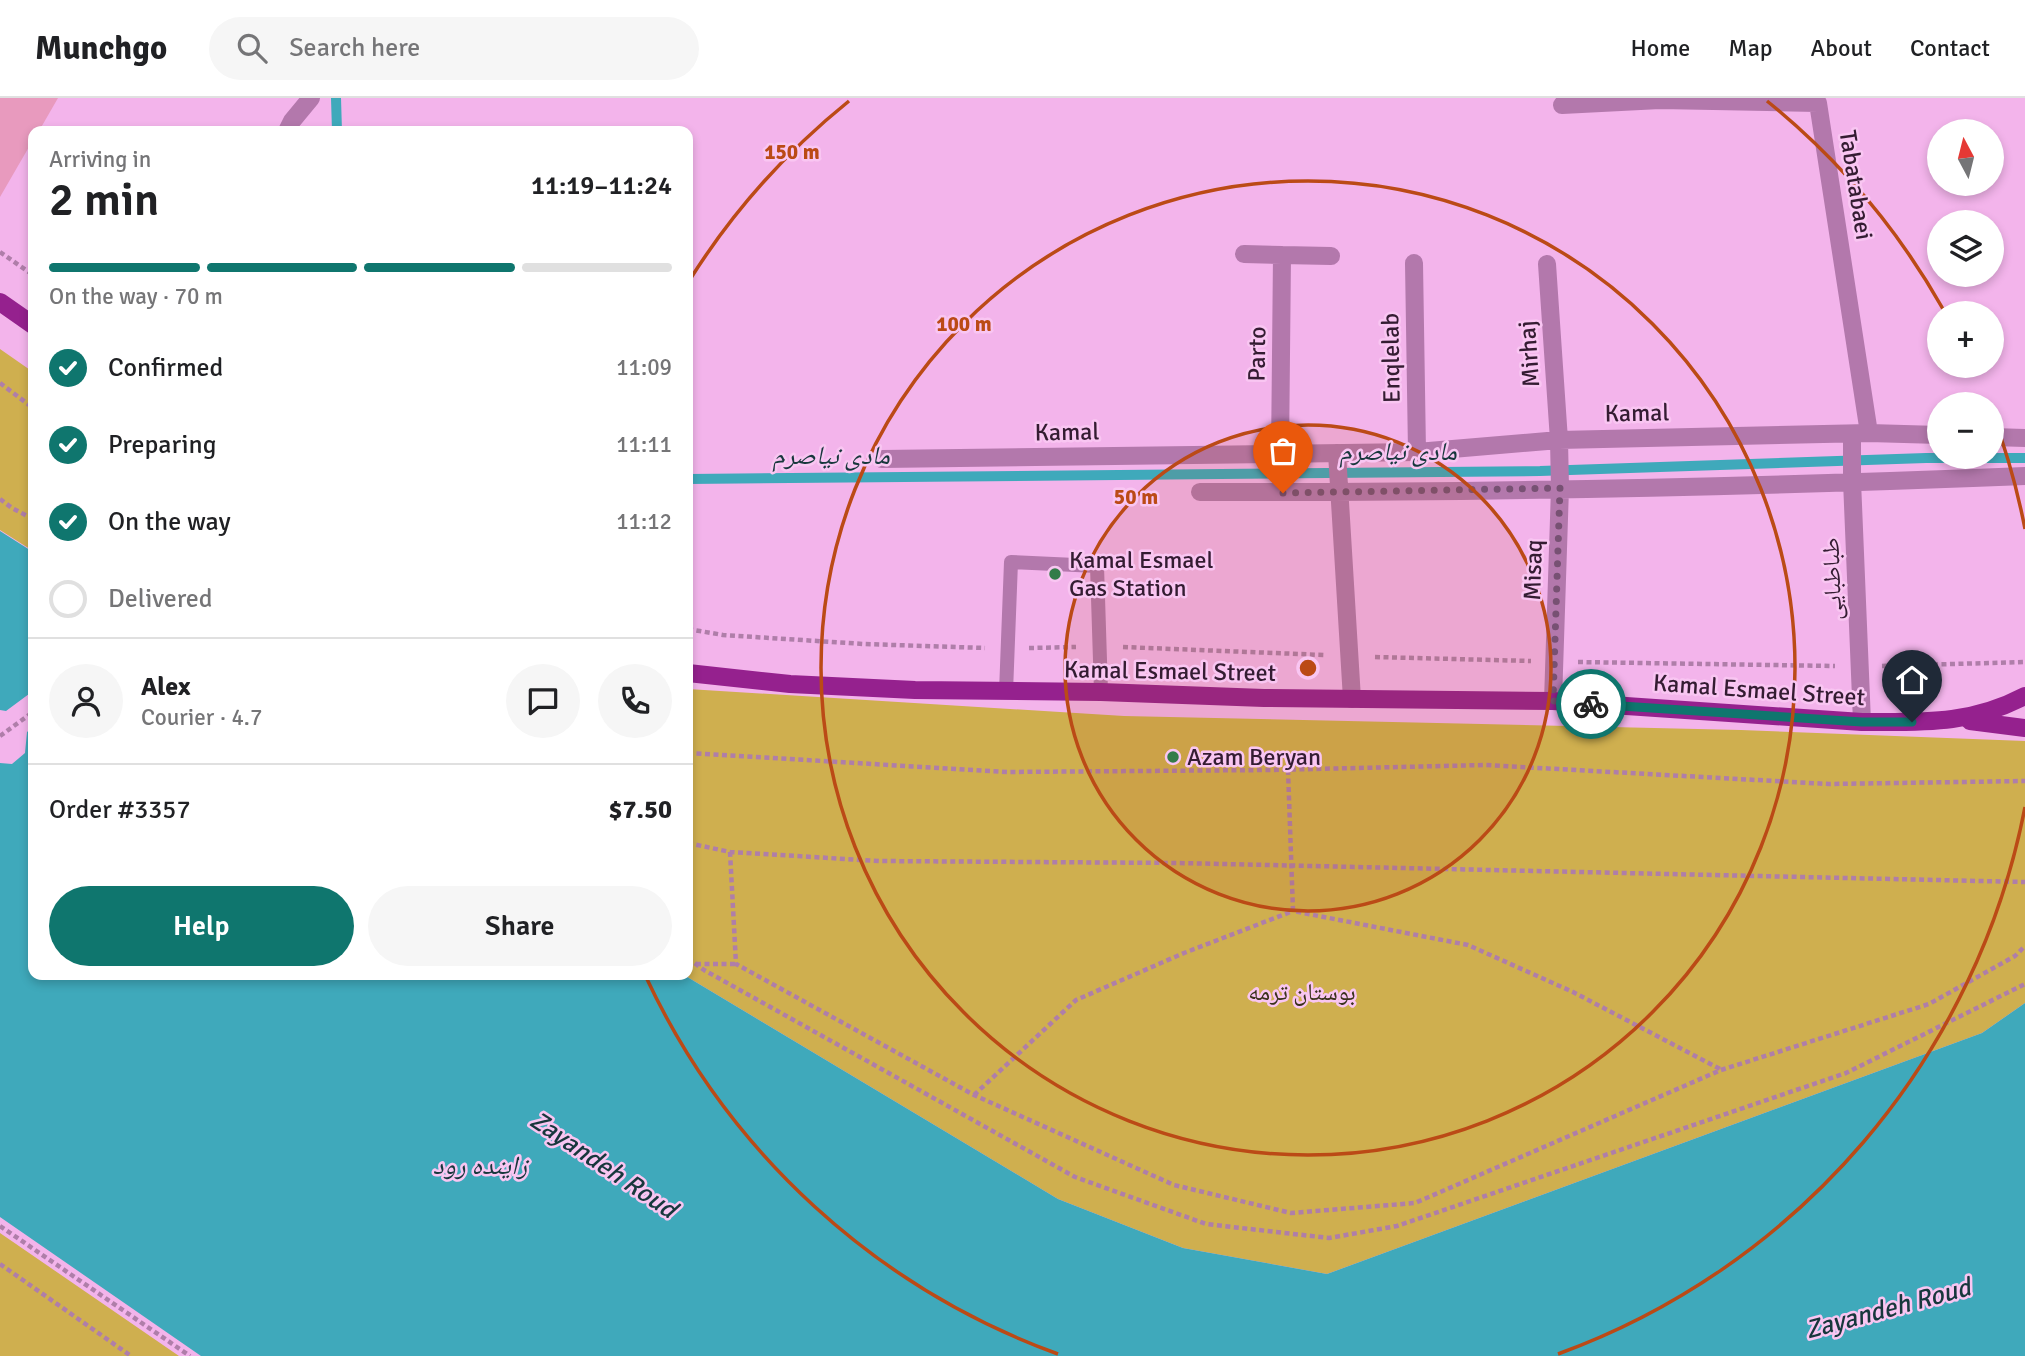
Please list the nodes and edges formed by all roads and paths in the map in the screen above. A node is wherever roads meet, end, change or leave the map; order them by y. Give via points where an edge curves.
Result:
1 (311, 98) edge
2 (1660, 99) edge
3 (1818, 101) edge
4 (1562, 106) dead end
5 (290, 126) edge
6 (0, 252) edge
7 (1244, 254) dead end
8 (1282, 254) junction
9 (1331, 256) dead end
10 (1414, 263) dead end
11 (1546, 264) dead end
12 (28, 272) edge
13 (0, 302) edge
14 (28, 322) edge
15 (0, 383) edge
16 (28, 404) edge
17 (1861, 433) junction
18 (1927, 435) edge
19 (2004, 437) edge
20 (2025, 438) edge
21 (1559, 440) junction
22 (1417, 452) junction
23 (1280, 453) junction
24 (1337, 453) junction
25 (881, 459) dead end
26 (2025, 476) edge
27 (1852, 481) junction
28 (1560, 488) junction
29 (1200, 492) dead end
30 (1339, 493) junction
31 (0, 499) edge
32 (28, 516) edge
33 (693, 674) edge
34 (1006, 692) junction
35 (1101, 692) junction
36 (2025, 695) edge
37 (1352, 699) junction
38 (1553, 701) junction
39 (28, 716) edge
40 (1956, 719) junction
41 (1862, 722) junction
42 (2025, 728) edge
43 (0, 736) edge
44 (693, 753) edge
45 (1288, 770) junction
46 (2025, 781) edge
47 (693, 844) edge
48 (730, 852) junction
49 (1291, 866) junction
50 (2025, 882) edge
51 (1293, 912) junction
52 (2025, 946) edge
53 (695, 964) joint
54 (736, 964) junction
55 (2025, 984) edge
56 (1721, 1070) junction
57 (974, 1095) junction
58 (0, 1226) edge
59 (0, 1264) edge
60 (131, 1356) edge
61 (190, 1356) edge

1 - 5 street
2 - 3 street, Tabatabaei
2 - 4 street, Tabatabaei
3 - 17 street, Tabatabaei
6 - 12 path
7 - 8 street
8 - 9 street
8 - 23 street, Parto
10 - 22 street, Enqlelab
11 - 21 street, Mirhaj
13 - 14 main road
15 - 16 path
17 - 18 street, Kamal
17 - 21 street, Kamal
17 - 27 street, طباطبایی
19 - 20 street
21 - 22 street, Kamal
21 - 28 street, Misaq
22 - 24 street, Kamal
23 - 24 street, Kamal
23 - 25 street, Kamal
24 - 30 street
26 - 27 street
27 - 28 street
27 - 41 street, طباطبایی
28 - 30 street
28 - 38 street, Misaq
29 - 30 street
30 - 37 street
31 - 32 path
33 - 34 main road, Kamal Esmael Street via 790,684
34 - 35 main road, Kamal Esmael Street
34 - 35 lane via 1011,562 1097,566
35 - 37 main road, Kamal Esmael Street
36 - 40 main road, Kamal Esmael Street via 1991,712
37 - 38 main road, Kamal Esmael Street
38 - 41 main road, Kamal Esmael Street
39 - 43 path
40 - 41 main road, Kamal Esmael Street
40 - 42 main road
44 - 45 path via 1007,772
45 - 46 path via 1485,765 1829,784
45 - 49 path
47 - 48 path
48 - 49 path via 879,861
48 - 54 path
49 - 50 path
49 - 51 path
51 - 56 path via 1468,945 1573,992
51 - 57 path via 1076,1000
52 - 56 path via 1929,1003
53 - 54 path
53 - 55 path via 1075,1178 1206,1224 1329,1238 1397,1226 1846,1073
54 - 57 path
56 - 57 path via 1415,1203 1291,1213 1174,1185
58 - 61 path
59 - 60 path

